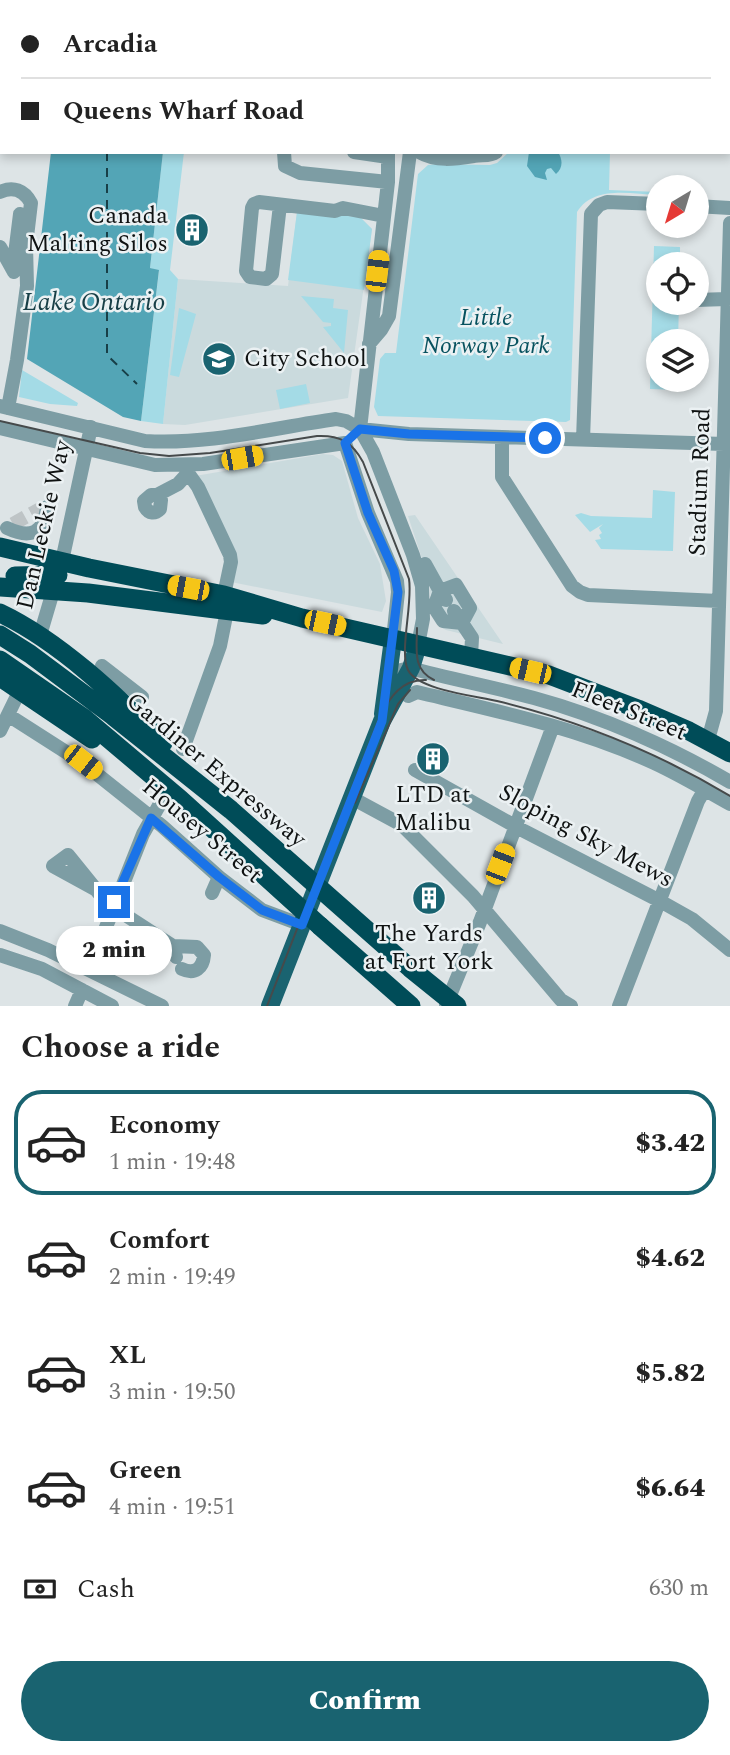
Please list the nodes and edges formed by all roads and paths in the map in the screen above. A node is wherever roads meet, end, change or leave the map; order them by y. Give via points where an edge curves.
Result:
1 (284, 154) edge
2 (370, 154) edge
3 (410, 154) edge
4 (415, 154) edge
5 (420, 154) edge
6 (469, 154) edge
7 (388, 156) edge
8 (388, 182) junction
9 (17, 190) junction
10 (0, 192) edge
11 (646, 204) edge
12 (21, 205) dead end
13 (280, 205) junction
14 (709, 207) edge
15 (730, 208) edge
16 (384, 216) junction
17 (730, 223) edge
18 (5, 245) edge
19 (13, 270) junction
20 (25, 299) junction
21 (709, 302) edge
22 (728, 304) edge
23 (369, 344) junction
24 (728, 386) edge
25 (4, 407) edge
26 (91, 427) junction
27 (0, 429) edge
28 (360, 429) junction
29 (502, 437) junction
30 (583, 440) junction
31 (345, 443) junction
32 (724, 444) junction
33 (86, 450) junction
34 (187, 469) junction
35 (157, 495) dead end
36 (73, 507) junction
37 (6, 526) edge
38 (0, 547) edge
39 (425, 564) dead end
40 (58, 575) junction
41 (0, 577) edge
42 (420, 580) junction
43 (725, 581) edge
44 (0, 587) edge
45 (719, 601) junction
46 (448, 602) junction
47 (225, 603) junction
48 (0, 613) edge
49 (41, 632) dead end
50 (0, 635) edge
51 (393, 639) junction
52 (418, 645) junction
53 (471, 657) junction
54 (0, 660) edge
55 (102, 666) dead end
56 (411, 668) junction
57 (0, 677) edge
58 (387, 679) junction
59 (18, 694) dead end
60 (408, 696) dead end
61 (142, 697) dead end
62 (8, 715) junction
63 (382, 721) junction
64 (553, 726) junction
65 (0, 731) edge
66 (708, 740) junction
67 (91, 745) dead end
68 (183, 749) dead end
69 (730, 753) edge
70 (83, 762) junction
71 (415, 770) dead end
72 (730, 782) edge
73 (705, 789) junction
74 (352, 797) junction
75 (171, 801) junction
76 (730, 804) edge
77 (231, 810) junction
78 (151, 818) junction
79 (515, 826) junction
80 (219, 877) junction
81 (95, 888) dead end
82 (212, 893) dead end
83 (660, 901) junction
84 (114, 904) junction
85 (485, 910) junction
86 (302, 925) junction
87 (0, 931) edge
88 (730, 950) edge
89 (0, 955) edge
90 (177, 957) dead end
91 (89, 970) junction
92 (82, 990) junction
93 (75, 1006) edge
94 (112, 1006) edge
95 (162, 1006) edge
96 (270, 1006) edge
97 (411, 1006) edge
98 (445, 1006) edge
99 (457, 1006) edge
100 (571, 1006) edge
101 (619, 1006) edge

1 - 8 street via 285,166 300,173
2 - 7 street
3 - 7 street via 393,160
4 - 23 street via 389,316
5 - 6 street via 463,159
7 - 8 street
8 - 16 street
9 - 10 street
9 - 18 street
9 - 20 street via 30,204
11 - 30 street via 607,202 592,214
12 - 19 street
13 - 13 street via 259,202 252,208 246,271 250,277 266,279 272,274
13 - 16 street via 341,215
14 - 15 street
16 - 23 street
17 - 22 street, Stadium Road
18 - 19 street
19 - 20 street
20 - 25 street via 18,360
21 - 22 street
22 - 24 street, Stadium Road
23 - 28 street
24 - 32 street, Stadium Road
25 - 26 street
26 - 28 street via 145,441 169,442 336,419
26 - 33 street, Dan Leckie Way
27 - 33 street
28 - 29 street
28 - 31 street
28 - 42 street via 414,542
29 - 30 street
29 - 45 street via 502,477 572,586 587,595
30 - 32 street
31 - 34 street
31 - 51 street via 397,581
32 - 43 street, Stadium Road
33 - 34 street
33 - 36 street, Dan Leckie Way
34 - 35 street via 178,484
34 - 47 street via 230,555
36 - 37 street via 43,508 46,519 42,526 27,535
36 - 40 street, Dan Leckie Way
38 - 40 highway
39 - 46 street
40 - 41 highway
40 - 44 highway
40 - 47 highway
40 - 47 highway via 89,568
40 - 49 street, Dan Leckie Way
42 - 46 street
42 - 52 street via 423,619
43 - 45 street, Stadium Road
45 - 66 street, Stadium Road via 716,711
46 - 53 street via 472,638
47 - 51 highway
47 - 68 street via 211,684
48 - 77 highway, bridge via 32,630 87,673
50 - 77 highway, Gardiner Expressway, bridge via 103,708
51 - 52 highway
51 - 58 main road
52 - 53 highway
52 - 56 main road
53 - 66 highway via 549,675
54 - 75 highway, Gardiner Expressway, bridge via 85,718
55 - 61 street via 120,686
56 - 58 street
56 - 63 main road
56 - 72 street, Fleet Street via 536,698 588,716
57 - 75 highway, bridge
58 - 63 main road
59 - 62 street
60 - 64 street, Fleet Street via 417,692
62 - 65 street
62 - 70 street, Housey Street
63 - 74 main road
64 - 73 street, Fleet Street via 654,762
64 - 79 street
66 - 69 highway
67 - 70 street
70 - 78 street, Housey Street
71 - 79 street, Sloping Sky Mews
73 - 76 street, Fleet Street
73 - 83 street
74 - 85 street via 402,825
74 - 86 main road
75 - 78 street
75 - 97 highway, Gardiner Expressway, bridge
77 - 99 highway, Gardiner Expressway, bridge
78 - 80 street, Housey Street
78 - 84 street
79 - 83 street, Sloping Sky Mews
79 - 85 street
80 - 82 street
80 - 86 street, Housey Street via 262,910
81 - 84 street
83 - 88 street, Sloping Sky Mews via 692,919
83 - 101 street
84 - 90 street
84 - 91 street
85 - 98 street
85 - 100 street
86 - 96 main road
87 - 91 street
89 - 92 street via 42,969
91 - 95 street
92 - 93 street
92 - 94 street

